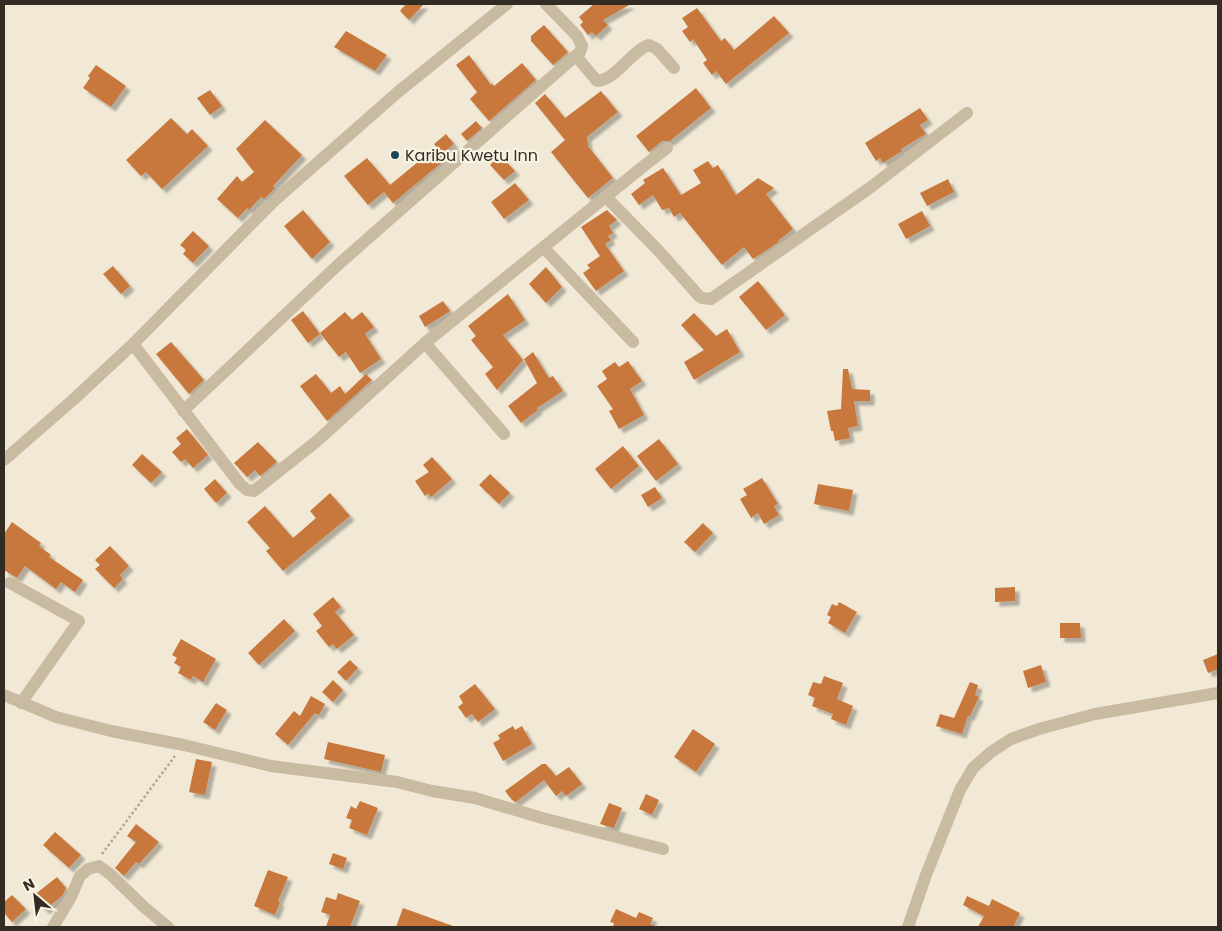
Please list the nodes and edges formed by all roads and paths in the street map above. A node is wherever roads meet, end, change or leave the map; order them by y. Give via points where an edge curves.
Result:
1 (507, 4) edge
2 (546, 4) edge
3 (576, 56) junction
4 (674, 68) dead end
5 (967, 113) dead end
6 (667, 148) dead end
7 (606, 197) junction
8 (544, 248) junction
9 (633, 342) dead end
10 (425, 343) junction
11 (133, 344) junction
12 (183, 411) junction
13 (504, 434) dead end
14 (4, 460) edge
15 (10, 583) dead end
16 (1218, 694) edge
17 (4, 695) edge
18 (21, 703) junction
19 (184, 745) junction
20 (663, 849) dead end
21 (92, 867) junction
22 (53, 927) edge
23 (168, 927) edge
24 (908, 927) edge

1 - 11 street via 398,92 274,201
2 - 3 street via 581,43 582,50
3 - 4 street via 598,81 606,79 649,45
3 - 12 street via 340,263
5 - 7 street via 872,187 711,299 699,296
6 - 7 street
7 - 8 street
8 - 9 street
8 - 10 street
10 - 12 street via 318,441 254,492 240,484
10 - 13 street
11 - 12 street
11 - 14 street
15 - 18 street via 79,622
16 - 24 street via 1095,714 1011,739 991,752 973,768 960,790
17 - 18 street
18 - 19 street via 56,717
19 - 20 street via 272,766 397,782 475,798
19 - 21 path
21 - 22 street via 80,876
21 - 23 street via 99,866 110,874

